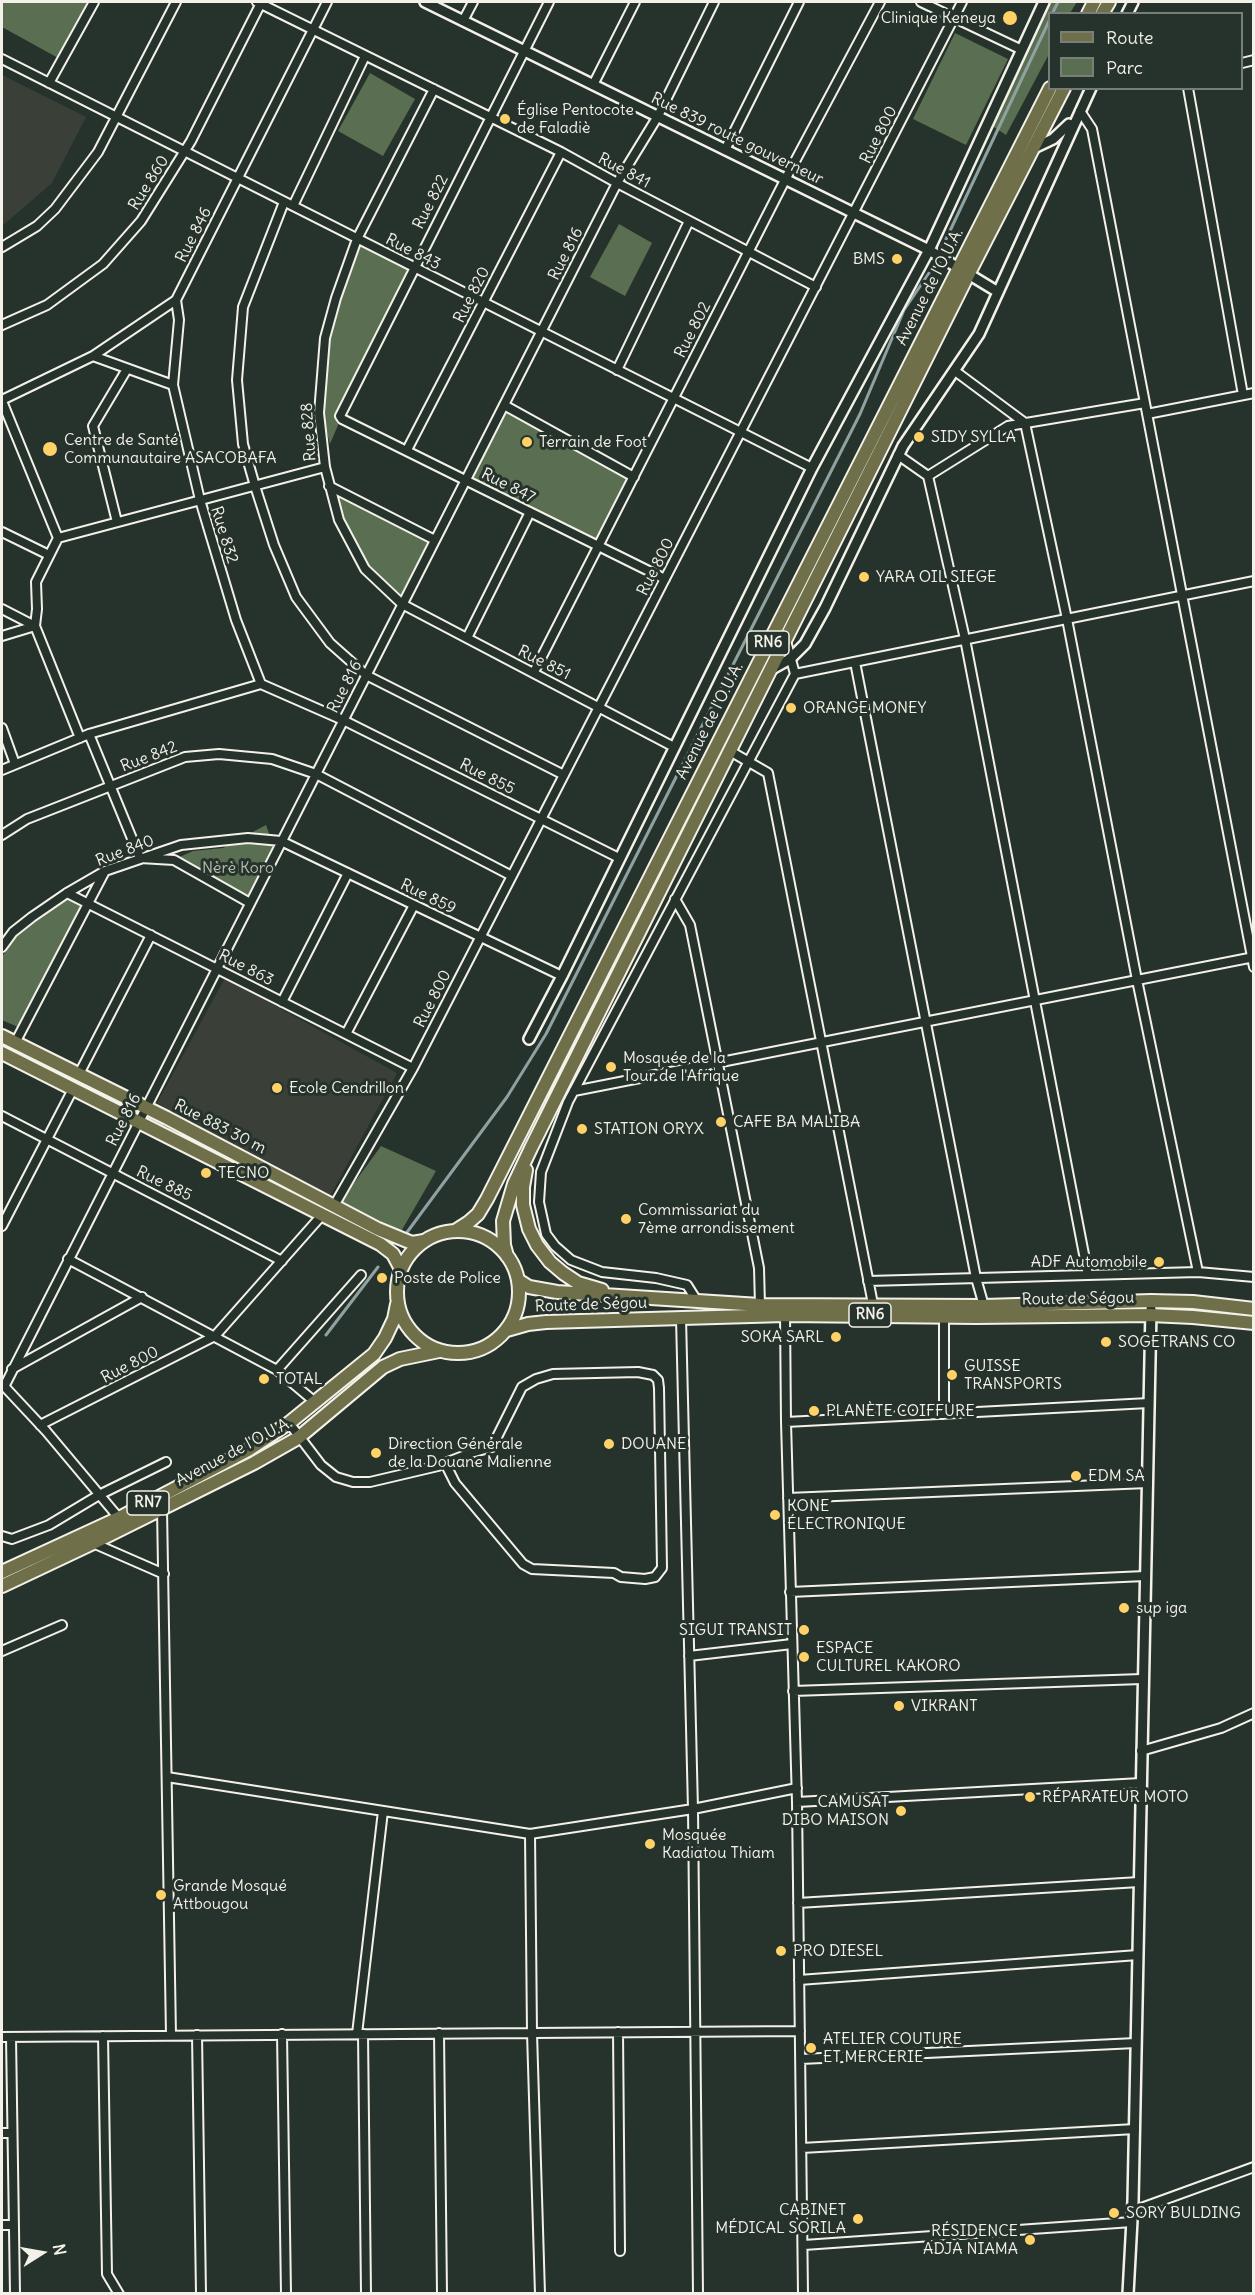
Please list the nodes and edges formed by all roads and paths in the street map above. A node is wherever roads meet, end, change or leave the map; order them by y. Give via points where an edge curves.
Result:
1 (94, 2) edge
2 (176, 2) edge
3 (259, 2) edge
4 (327, 2) edge
5 (425, 2) edge
6 (473, 2) edge
7 (549, 2) edge
8 (635, 2) edge
9 (714, 2) edge
10 (799, 2) edge
11 (880, 2) edge
12 (921, 2) edge
13 (963, 2) edge
14 (1044, 2) edge
15 (955, 18) junction
16 (463, 21) junction
17 (314, 28) junction
18 (1020, 49) junction
19 (524, 51) junction
20 (365, 56) junction
21 (2, 59) edge
22 (49, 83) junction
23 (593, 85) junction
24 (434, 88) junction
25 (1049, 90) edge
26 (1063, 90) edge
27 (1090, 90) edge
28 (1188, 90) edge
29 (1080, 111) junction
30 (490, 117) junction
31 (658, 117) junction
32 (117, 118) junction
33 (1034, 148) junction
34 (725, 150) junction
35 (184, 151) junction
36 (561, 152) junction
37 (238, 178) junction
38 (785, 180) junction
39 (617, 183) junction
40 (284, 202) junction
41 (292, 206) junction
42 (854, 213) junction
43 (689, 221) junction
44 (357, 239) junction
45 (2, 246) edge
46 (929, 250) junction
47 (749, 251) junction
48 (414, 267) junction
49 (964, 270) junction
50 (816, 287) junction
51 (998, 292) junction
52 (176, 300) junction
53 (483, 302) junction
54 (2, 325) edge
55 (541, 331) junction
56 (93, 356) junction
57 (127, 369) junction
58 (617, 370) junction
59 (955, 371) junction
60 (173, 385) junction
61 (1254, 393) edge
62 (1243, 395) junction
63 (674, 398) junction
64 (2, 400) edge
65 (1145, 403) junction
66 (504, 405) junction
67 (1147, 414) junction
68 (340, 416) joint
69 (1025, 423) junction
70 (741, 432) junction
71 (406, 450) junction
72 (898, 455) junction
73 (325, 467) junction
74 (812, 468) junction
75 (928, 476) junction
76 (634, 477) junction
77 (466, 480) junction
78 (255, 486) junction
79 (329, 486) junction
80 (200, 500) junction
81 (530, 512) junction
82 (117, 522) junction
83 (2, 532) edge
84 (58, 538) junction
85 (435, 540) junction
86 (598, 546) junction
87 (49, 555) junction
88 (665, 579) junction
89 (1254, 581) edge
90 (1182, 596) junction
91 (402, 604) junction
92 (2, 609) edge
93 (1067, 619) junction
94 (35, 626) junction
95 (2, 636) edge
96 (467, 638) junction
97 (965, 639) junction
98 (786, 641) junction
99 (790, 659) junction
100 (855, 662) junction
101 (772, 669) junction
102 (534, 672) junction
103 (795, 674) junction
104 (366, 675) junction
105 (261, 684) junction
106 (599, 706) junction
107 (343, 720) junction
108 (2, 728) edge
109 (89, 734) junction
110 (80, 738) junction
111 (674, 747) junction
112 (730, 751) junction
113 (748, 762) junction
114 (15, 764) junction
115 (2, 770) edge
116 (316, 774) junction
117 (564, 775) junction
118 (111, 786) junction
119 (541, 819) junction
120 (2, 835) edge
121 (281, 841) junction
122 (140, 858) junction
123 (620, 858) junction
124 (105, 871) junction
125 (348, 873) junction
126 (512, 876) junction
127 (67, 893) junction
128 (675, 899) junction
129 (88, 903) junction
130 (250, 903) junction
131 (414, 905) junction
132 (151, 936) junction
133 (480, 937) junction
134 (2, 947) edge
135 (1253, 957) edge
136 (1254, 967) edge
137 (216, 969) junction
138 (562, 976) junction
139 (1137, 980) junction
140 (1036, 1000) junction
141 (282, 1002) junction
142 (926, 1022) junction
143 (346, 1034) junction
144 (2, 1036) edge
145 (529, 1039) dead end
146 (15, 1043) junction
147 (821, 1043) junction
148 (2, 1053) edge
149 (718, 1063) junction
150 (413, 1068) junction
151 (79, 1074) junction
152 (568, 1076) junction
153 (72, 1089) junction
154 (574, 1091) junction
155 (568, 1102) junction
156 (146, 1107) junction
157 (2, 1116) edge
158 (167, 1118) junction
159 (139, 1121) junction
160 (160, 1132) junction
161 (46, 1140) junction
162 (531, 1148) junction
163 (112, 1173) junction
164 (335, 1204) junction
165 (322, 1215) junction
166 (2, 1226) edge
167 (455, 1231) junction
168 (424, 1241) junction
169 (507, 1256) junction
170 (68, 1259) junction
171 (282, 1261) junction
172 (401, 1269) junction
173 (1198, 1272) junction
174 (361, 1275) dead end
175 (1088, 1275) junction
176 (1254, 1277) edge
177 (976, 1278) junction
178 (518, 1280) junction
179 (868, 1281) junction
180 (630, 1297) junction
181 (142, 1298) junction
182 (697, 1301) junction
183 (1151, 1301) junction
184 (397, 1304) junction
185 (873, 1304) junction
186 (760, 1305) junction
187 (984, 1306) junction
188 (1254, 1309) edge
189 (785, 1315) junction
190 (1150, 1315) junction
191 (944, 1317) junction
192 (681, 1318) junction
193 (1254, 1323) edge
194 (507, 1330) junction
195 (215, 1336) junction
196 (439, 1351) junction
197 (12, 1369) junction
198 (277, 1370) junction
199 (3, 1385) edge
200 (315, 1402) junction
201 (1149, 1403) junction
202 (944, 1414) junction
203 (786, 1422) junction
204 (289, 1423) junction
205 (40, 1425) junction
206 (298, 1438) junction
207 (166, 1462) dead end
208 (445, 1463) junction
209 (1148, 1483) junction
210 (99, 1495) junction
211 (788, 1498) junction
212 (162, 1509) junction
213 (119, 1518) junction
214 (2, 1536) edge
215 (93, 1544) junction
216 (2, 1572) edge
217 (164, 1574) junction
218 (1145, 1576) junction
219 (2, 1586) edge
220 (790, 1592) junction
221 (62, 1625) dead end
222 (792, 1644) junction
223 (2, 1652) edge
224 (689, 1656) junction
225 (1142, 1679) junction
226 (793, 1692) junction
227 (1254, 1713) edge
228 (1141, 1751) junction
229 (167, 1777) junction
230 (1141, 1783) junction
231 (797, 1788) junction
232 (797, 1802) junction
233 (693, 1809) junction
234 (383, 1811) junction
235 (530, 1834) junction
236 (1139, 1882) junction
237 (798, 1903) junction
238 (1138, 1955) junction
239 (799, 1980) junction
240 (695, 2031) junction
241 (800, 2031) junction
242 (532, 2032) junction
243 (618, 2032) junction
244 (439, 2033) junction
245 (282, 2034) junction
246 (360, 2034) junction
247 (171, 2035) junction
248 (197, 2035) junction
249 (103, 2036) junction
250 (2, 2037) edge
251 (11, 2037) junction
252 (1136, 2043) junction
253 (801, 2059) junction
254 (1135, 2128) junction
255 (2, 2133) edge
256 (12, 2133) junction
257 (802, 2148) junction
258 (1254, 2167) edge
259 (1133, 2211) junction
260 (1132, 2222) junction
261 (2, 2225) edge
262 (14, 2225) junction
263 (804, 2245) junction
264 (620, 2251) dead end
265 (15, 2294) edge
266 (119, 2294) edge
267 (201, 2294) edge
268 (286, 2294) edge
269 (366, 2294) edge
270 (442, 2294) edge
271 (540, 2294) edge
272 (698, 2294) edge
273 (803, 2294) edge
274 (1128, 2294) edge

1 - 22 street
2 - 32 street
3 - 17 street, Rue 841
3 - 35 street, Rue 860
4 - 17 street, Rue 846
5 - 16 street, Rue 839 route gouverneur
6 - 16 street
7 - 19 street, Rue 822
8 - 23 street
9 - 31 street, Rue 816
10 - 34 street
11 - 38 street, Rue 802
12 - 15 street
13 - 15 street, Rue 800
14 - 18 street, Avenue de l'O.U.A.
15 - 18 street
15 - 42 street, Rue 800
16 - 19 street, Rue 839 route gouverneur
17 - 20 street, Rue 841
17 - 37 street, Rue 846
18 - 46 street, Avenue de l'O.U.A.
19 - 23 street, Rue 839 route gouverneur
19 - 30 street, Rue 822
20 - 24 street, Rue 841
20 - 41 street
21 - 22 street, Rue 843
22 - 32 street, Rue 843
23 - 31 street, Rue 839 route gouverneur
24 - 30 street, Rue 841
24 - 44 street, Rue 828
25 - 49 main road, Avenue de l'O.U.A. / RN6
26 - 33 main road, Avenue de l'O.U.A. / RN6
27 - 29 street, Avenue de l'O.U.A.
28 - 62 street
29 - 33 street via 1063,132
29 - 51 street, Avenue de l'O.U.A.
29 - 65 street via 1092,129
30 - 36 street, Rue 841
30 - 48 street, Rue 822
31 - 34 street, Rue 839 route gouverneur
31 - 39 street, Rue 816
32 - 35 street, Rue 843
32 - 45 street via 98,152 55,209 37,226
33 - 49 main road, Avenue de l'O.U.A. / RN6
34 - 38 street, Rue 839 route gouverneur
35 - 37 street, Rue 843
35 - 54 street, Rue 860 via 141,221 103,264 47,305
36 - 39 street, Rue 841
36 - 53 street, Rue 820
37 - 40 street, Rue 843
37 - 52 street, Rue 846
38 - 42 street, Rue 839 route gouverneur
38 - 47 street, Rue 802
39 - 43 street, Rue 841
39 - 55 street, Rue 816
40 - 41 street, Rue 843
40 - 78 street via 243,307 237,380 243,444
41 - 44 street, Rue 843
42 - 46 street, Rue 839 route gouverneur
42 - 50 street, Rue 800
43 - 47 street, Rue 841
43 - 58 street
44 - 48 street, Rue 843
44 - 73 street, Rue 828 via 325,338 319,413
46 - 49 street, Rue 839 route gouverneur
46 - 74 street, Avenue de l'O.U.A.
47 - 50 street, Rue 841
47 - 63 street, Rue 802
48 - 53 street, Rue 843
48 - 68 street, Rue 822
49 - 51 street, Rue 839 route gouverneur
49 - 98 main road, Avenue de l'O.U.A. / RN6
49 - 167 main road, Avenue de l'O.U.A. / RN6 via 487,1199 478,1214
50 - 70 street, Rue 800
51 - 59 street, Avenue de l'O.U.A. via 979,334
52 - 56 street, Rue 846
52 - 60 street, Rue 832
53 - 55 street, Rue 843
53 - 71 street, Rue 820
55 - 58 street, Rue 843
55 - 66 street, Rue 816
56 - 57 street
56 - 64 street, Rue 846
57 - 60 street
57 - 82 street via 93,426
58 - 63 street, Rue 843
59 - 69 street
59 - 72 street, Avenue de l'O.U.A.
60 - 80 street, Rue 832
61 - 62 street
62 - 67 street
63 - 70 street, Rue 843
63 - 76 street, Rue 802
64 - 84 street
65 - 67 street
65 - 69 street
66 - 76 street
66 - 77 street, Rue 816
67 - 90 street
68 - 71 street, Rue 847
69 - 75 street via 1008,426
69 - 93 street
70 - 74 street, Rue 843
70 - 88 street, Rue 800
71 - 77 street, Rue 847
72 - 75 street
72 - 99 street, Avenue de l'O.U.A. via 825,608 805,644
73 - 78 street
73 - 79 street, Rue 828
74 - 111 street, Avenue de l'O.U.A.
75 - 97 street
76 - 86 street, Rue 802
77 - 81 street, Rue 847
77 - 85 street, Rue 816
78 - 80 street
78 - 104 street via 296,597 330,643
79 - 85 street
79 - 91 street, Rue 828 via 339,520 365,568
80 - 82 street
80 - 105 street, Rue 832 via 236,620
81 - 86 street, Rue 847
81 - 96 street
82 - 84 street
83 - 87 street
84 - 87 street
85 - 91 street, Rue 816
86 - 88 street, Rue 847
86 - 102 street, Rue 802
87 - 94 street via 36,582
88 - 106 street, Rue 800
89 - 90 street
90 - 93 street
90 - 135 street
91 - 96 street, Rue 851
91 - 104 street, Rue 816
92 - 94 street
93 - 97 street
93 - 139 street
94 - 95 street
94 - 110 street
96 - 102 street, Rue 851
97 - 100 street
97 - 140 street
98 - 99 street
98 - 101 main road, Avenue de l'O.U.A. / RN6
99 - 101 street, Avenue de l'O.U.A.
99 - 103 street
100 - 103 street
100 - 142 street
101 - 112 main road, Avenue de l'O.U.A. / RN6
102 - 106 street, Rue 851
103 - 113 street
104 - 107 street, Rue 816
104 - 117 street
105 - 107 street
105 - 109 street
106 - 111 street, Rue 851
106 - 117 street, Rue 800
107 - 116 street, Rue 816
107 - 119 street, Rue 855
108 - 114 street
109 - 110 street
109 - 118 street
110 - 114 street
111 - 123 street, Avenue de l'O.U.A.
112 - 113 street
112 - 152 main road, Avenue de l'O.U.A. / RN6
113 - 128 street
113 - 147 street via 768,773
114 - 115 street
116 - 118 street, Rue 842 via 272,759 219,754 185,757
116 - 121 street, Rue 816
116 - 126 street, Rue 842
117 - 119 street, Rue 800
118 - 120 street, Rue 842 via 27,819
118 - 122 street
119 - 123 street, Rue 855
119 - 126 street, Rue 800
121 - 122 street, Rue 840 via 248,838 181,845
121 - 125 street, Rue 859
121 - 130 street, Rue 816
122 - 124 street, Rue 840
122 - 130 street via 174,860
123 - 138 street, Avenue de l'O.U.A.
124 - 127 street, Rue 840
124 - 129 street
125 - 131 street, Rue 859
125 - 141 street
126 - 133 street, Rue 800
127 - 129 street, Rue 863
127 - 134 street, Rue 840 via 13,932
128 - 149 street via 690,925
128 - 154 street
129 - 132 street, Rue 863
129 - 146 street
130 - 137 street, Rue 816
131 - 133 street, Rue 859
131 - 143 street
132 - 137 street, Rue 863
132 - 151 street
133 - 138 street, Rue 859
133 - 150 street, Rue 800
135 - 136 street
135 - 139 street
137 - 141 street, Rue 863
137 - 156 street, Rue 816
138 - 145 street, Avenue de l'O.U.A.
139 - 140 street
139 - 173 street
140 - 142 street
140 - 175 street
141 - 143 street, Rue 863
142 - 147 street
142 - 177 street
143 - 150 street, Rue 863
144 - 146 main road, Rue 883 30 m
146 - 151 main road, Rue 883 30 m
147 - 149 street
147 - 179 street
148 - 153 main road
149 - 154 street
149 - 186 street via 759,1268
150 - 164 street, Rue 800
151 - 156 main road, Rue 883 30 m
152 - 155 street
152 - 162 main road, Avenue de l'O.U.A. / RN6
153 - 159 main road
153 - 161 street
154 - 155 street
155 - 182 street via 541,1172 538,1202 546,1234 571,1260 585,1267 687,1285
156 - 158 main road, Rue 883 30 m
156 - 159 street, Rue 816
157 - 161 street, Rue 885
158 - 160 street
158 - 164 main road, Rue 883 30 m
159 - 160 main road
159 - 163 street, Rue 816
160 - 165 main road
161 - 163 street, Rue 885
161 - 166 street
162 - 169 main road, Avenue de l'O.U.A. / RN6 via 506,1205 503,1234
162 - 180 main road, RN6 via 523,1205 529,1228 550,1262 578,1283
163 - 170 street, Rue 816
163 - 171 street, Rue 885
164 - 168 main road, Rue 883 30 m via 396,1238 412,1243
165 - 171 street, Rue 800
165 - 172 main road via 380,1244 393,1254
167 - 168 main road
167 - 169 main road via 489,1239
168 - 172 main road
169 - 178 main road
170 - 181 street
170 - 197 street, Rue 816
171 - 195 street, Rue 800
172 - 184 main road via 396,1286
173 - 175 street
173 - 176 street
174 - 198 street
175 - 177 street
177 - 179 street
177 - 187 street
178 - 180 main road, Route de Ségou / RN6 via 529,1287 557,1292
178 - 194 main road, Route de Ségou via 519,1298
179 - 185 street
180 - 182 main road, Route de Ségou / RN6
181 - 195 street
181 - 197 street
182 - 186 main road, Route de Ségou / RN6
183 - 187 main road, Route de Ségou / RN6
183 - 188 main road, Route de Ségou / RN6
183 - 190 street
184 - 196 main road via 412,1334
184 - 200 main road, Avenue de l'O.U.A. / RN7 via 394,1319 374,1354
185 - 186 main road, Route de Ségou / RN6
185 - 187 main road, Route de Ségou / RN6
189 - 191 main road, Route de Ségou / RN6
189 - 192 main road, Route de Ségou / RN6
189 - 203 street
190 - 191 main road, Route de Ségou / RN6
190 - 193 main road, Route de Ségou / RN6
190 - 201 street
191 - 202 street
192 - 194 main road, Route de Ségou / RN6 via 546,1322
192 - 224 street
194 - 196 main road via 483,1349 454,1354
195 - 198 street
195 - 205 street, Rue 800
196 - 206 main road, Avenue de l'O.U.A. / RN7 via 400,1359 383,1367
197 - 199 street, Rue 816
198 - 200 street
199 - 205 street
200 - 204 main road, Avenue de l'O.U.A. / RN7
201 - 202 street
201 - 209 street
202 - 203 street
203 - 211 street
204 - 206 street
204 - 213 main road, Avenue de l'O.U.A. / RN7 via 248,1450
205 - 210 street
206 - 208 street via 321,1465 336,1477 353,1482 370,1482
206 - 212 main road, Avenue de l'O.U.A. / RN7
207 - 210 street
208 - 208 street via 492,1447 522,1387 536,1379 553,1374 653,1375 659,1388 662,1568 655,1577 645,1578 532,1569 455,1483
209 - 211 street
209 - 218 street
210 - 213 street
210 - 214 street via 49,1525 12,1539
211 - 220 street
212 - 215 main road, Avenue de l'O.U.A. / RN7
212 - 217 street
213 - 216 main road, Avenue de l'O.U.A. / RN7
215 - 217 street
215 - 219 main road, Avenue de l'O.U.A. / RN7
217 - 229 street
218 - 220 street
218 - 225 street
220 - 222 street
221 - 223 street
222 - 224 street
222 - 226 street
224 - 233 street
225 - 226 street
225 - 228 street
226 - 231 street
227 - 228 street via 1221,1728
228 - 230 street
229 - 234 street
229 - 247 street
230 - 232 street
230 - 236 street
231 - 232 street
231 - 233 street
232 - 237 street
233 - 235 street
233 - 240 street
234 - 235 street
234 - 246 street
235 - 242 street
236 - 237 street
236 - 238 street
237 - 239 street
238 - 239 street
238 - 252 street
239 - 241 street
240 - 241 street
240 - 243 street
240 - 272 street
241 - 253 street
242 - 243 street
242 - 244 street
242 - 271 street
243 - 264 street
244 - 246 street
244 - 270 street
245 - 246 street
245 - 248 street
245 - 268 street
246 - 269 street
247 - 248 street
247 - 249 street
248 - 267 street
249 - 251 street
249 - 266 street via 107,2274
250 - 251 street
251 - 256 street
252 - 253 street
252 - 254 street
253 - 257 street
254 - 257 street
254 - 259 street
255 - 256 street
256 - 262 street
257 - 263 street
258 - 259 street
259 - 260 street
260 - 263 street
260 - 274 street
261 - 262 street
262 - 265 street
263 - 273 street

